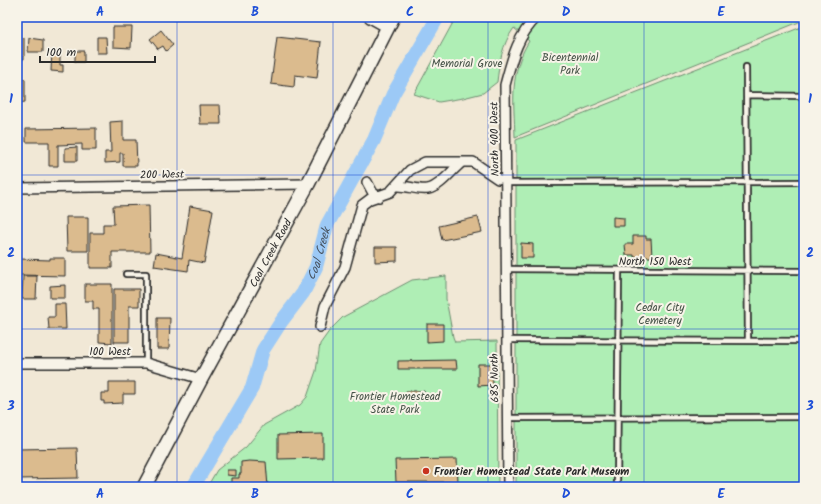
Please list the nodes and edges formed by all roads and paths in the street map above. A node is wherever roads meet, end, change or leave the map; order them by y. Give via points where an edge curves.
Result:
1 (370, 17) edge
2 (538, 17) edge
3 (390, 22) edge
4 (746, 67) dead end
5 (747, 96) junction
6 (804, 96) edge
7 (461, 163) junction
8 (498, 179) dead end
9 (367, 182) dead end
10 (747, 182) junction
11 (804, 182) edge
12 (507, 183) junction
13 (308, 184) junction
14 (396, 186) junction
15 (17, 188) edge
16 (359, 196) dead end
17 (374, 198) junction
18 (506, 269) junction
19 (619, 270) junction
20 (747, 271) junction
21 (804, 271) edge
22 (126, 274) dead end
23 (320, 327) dead end
24 (506, 340) junction
25 (618, 341) junction
26 (748, 341) junction
27 (804, 341) edge
28 (17, 363) edge
29 (146, 363) junction
30 (201, 379) junction
31 (617, 417) junction
32 (804, 417) edge
33 (507, 418) junction
34 (144, 487) edge
35 (508, 487) edge
36 (617, 487) edge

1 - 3 street
2 - 12 street, North 400 West via 522,35 514,51 505,85
3 - 13 main road, Coal Creek Road
4 - 5 lane
5 - 6 lane
5 - 10 lane
7 - 8 street via 473,162
7 - 14 street via 425,162 410,170
7 - 14 street via 428,189
9 - 17 street
10 - 11 lane
10 - 12 lane
10 - 20 lane
12 - 18 street, North 400 West
13 - 15 street, 200 West
13 - 30 main road, Coal Creek Road
14 - 17 street via 390,192
16 - 17 street
17 - 23 street via 362,206 345,266 325,306
18 - 19 lane, North 150 West
18 - 24 street, 685 North
19 - 20 lane, North 150 West
19 - 25 lane
20 - 21 lane, North 150 West
20 - 26 lane
22 - 29 lane via 146,274
24 - 25 lane
24 - 33 street, 685 North
25 - 26 lane
25 - 31 lane
26 - 27 lane
28 - 29 street, 100 West
29 - 30 street, 100 West
30 - 34 main road, Coal Creek Road
31 - 32 lane
31 - 33 lane
31 - 36 lane
33 - 35 street, 685 North

